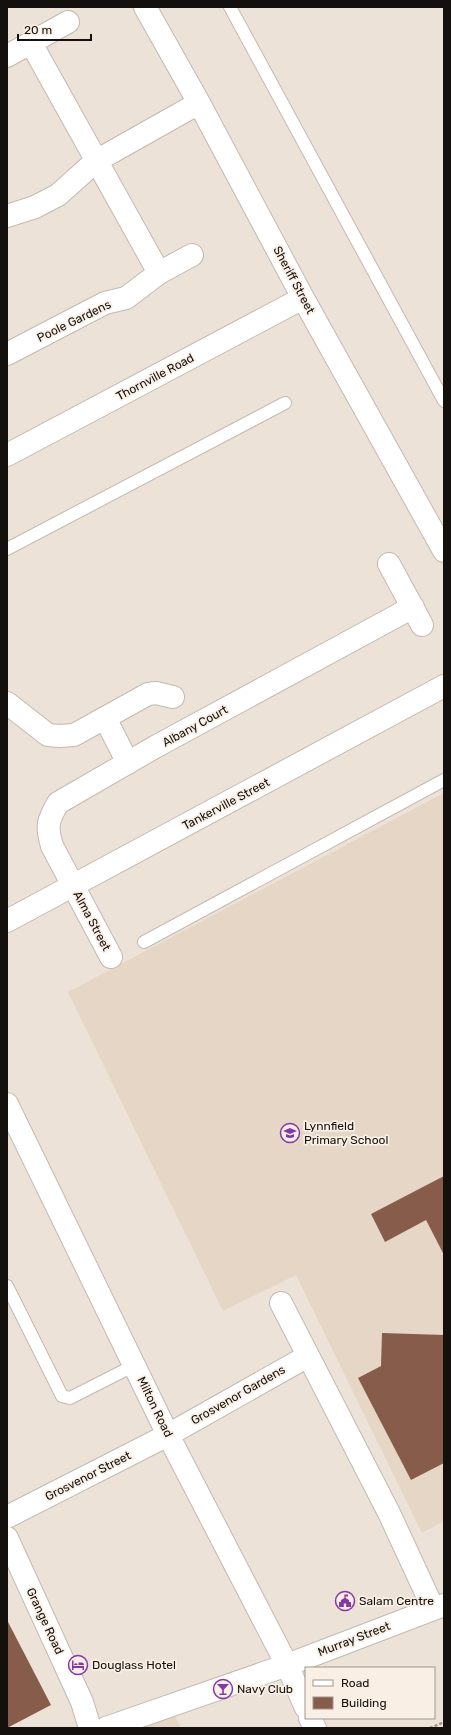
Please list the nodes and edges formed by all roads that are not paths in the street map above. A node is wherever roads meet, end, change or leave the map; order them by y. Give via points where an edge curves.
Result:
1 (145, 7) edge
2 (230, 7) edge
3 (68, 22) dead end
4 (31, 43) junction
5 (7, 56) edge
6 (199, 103) junction
7 (96, 161) junction
8 (7, 216) edge
9 (192, 255) dead end
10 (159, 273) junction
11 (303, 298) junction
12 (7, 354) edge
13 (444, 401) edge
14 (284, 403) dead end
15 (7, 455) edge
16 (7, 549) edge
17 (444, 551) edge
18 (389, 564) dead end
19 (444, 686) edge
20 (173, 697) dead end
21 (7, 703) edge
22 (105, 718) junction
23 (128, 763) junction
24 (444, 780) edge
25 (73, 886) junction
26 (7, 921) edge
27 (144, 942) dead end
28 (111, 957) dead end
29 (7, 1104) edge
30 (7, 1286) edge
31 (280, 1303) dead end
32 (308, 1356) junction
33 (135, 1365) junction
34 (168, 1434) junction
35 (7, 1517) edge
36 (7, 1538) edge
37 (438, 1606) edge
38 (287, 1665) junction
39 (305, 1706) edge
40 (310, 1719) edge
41 (90, 1728) edge
42 (106, 1728) edge
43 (315, 1728) edge

1 - 6 street, Sheriff Street
2 - 13 lane
3 - 4 street
4 - 5 street
4 - 7 street
6 - 7 street
6 - 11 street, Sheriff Street
7 - 8 street via 58,195 35,207
7 - 10 street
9 - 10 street, Poole Gardens
10 - 12 street, Poole Gardens via 126,298 105,303
11 - 15 street, Thornville Road
11 - 17 street, Sheriff Street
14 - 16 lane
18 - 23 street, Albany Court via 418,616
19 - 25 street, Tankerville Street
20 - 22 street via 148,694
21 - 22 street via 48,735 74,735
22 - 23 street
23 - 25 street, Albany Court via 58,803 50,816 47,830 52,846
24 - 27 lane
25 - 26 street, Tankerville Street
25 - 28 street, Alma Street
29 - 33 street, Milton Road
30 - 33 lane via 62,1396 70,1398
31 - 32 street
32 - 34 street, Grosvenor Gardens
32 - 37 street
33 - 34 street, Milton Road
34 - 35 street, Grosvenor Street
34 - 38 street, Milton Road
36 - 41 street, Grange Road via 82,1702
37 - 38 street, Murray Street
38 - 39 street, Milton Road
38 - 42 street, Murray Street
40 - 43 street

